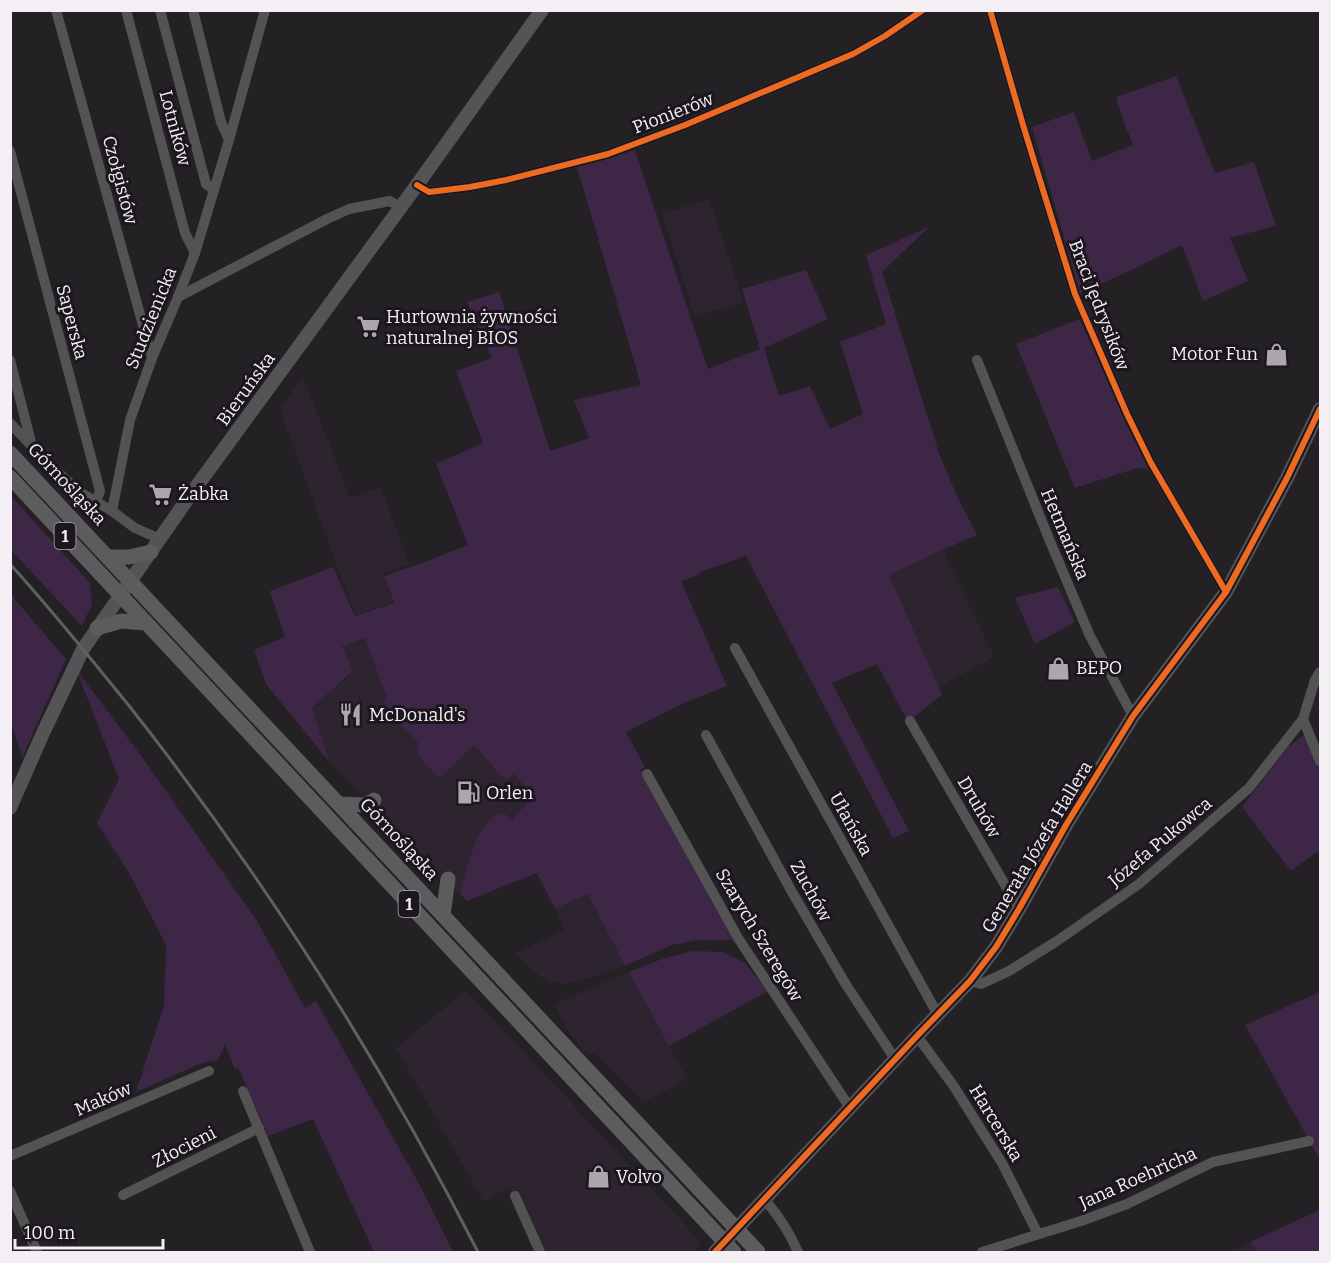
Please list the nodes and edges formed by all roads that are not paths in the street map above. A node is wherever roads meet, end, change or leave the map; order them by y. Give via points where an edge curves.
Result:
1 (56, 10) edge
2 (126, 10) edge
3 (160, 10) edge
4 (193, 10) edge
5 (265, 10) edge
6 (542, 10) edge
7 (923, 10) edge
8 (990, 10) edge
9 (229, 140) junction
10 (10, 151) edge
11 (417, 185) junction
12 (214, 190) junction
13 (401, 208) junction
14 (195, 253) junction
15 (178, 297) junction
16 (152, 358) junction
17 (10, 360) edge
18 (977, 360) dead end
19 (1320, 409) edge
20 (10, 423) edge
21 (32, 446) junction
22 (10, 453) edge
23 (10, 477) edge
24 (96, 502) junction
25 (112, 512) junction
26 (155, 545) junction
27 (108, 556) junction
28 (130, 581) junction
29 (1226, 592) junction
30 (120, 595) junction
31 (145, 622) junction
32 (97, 628) junction
33 (735, 648) dead end
34 (1320, 672) edge
35 (1133, 716) junction
36 (1303, 718) junction
37 (910, 721) dead end
38 (706, 735) dead end
39 (1320, 761) edge
40 (648, 774) dead end
41 (374, 800) dead end
42 (339, 804) junction
43 (10, 808) edge
44 (448, 879) dead end
45 (1019, 909) junction
46 (443, 915) junction
47 (970, 981) junction
48 (938, 1015) junction
49 (917, 1036) junction
50 (895, 1059) junction
51 (209, 1071) dead end
52 (243, 1091) dead end
53 (850, 1108) junction
54 (259, 1128) junction
55 (1309, 1141) dead end
56 (10, 1156) edge
57 (10, 1191) edge
58 (123, 1196) dead end
59 (514, 1196) dead end
60 (765, 1200) junction
61 (737, 1229) junction
62 (1038, 1234) junction
63 (724, 1249) edge
64 (306, 1251) edge
65 (37, 1252) edge
66 (540, 1252) edge
67 (758, 1252) edge
68 (798, 1252) edge
69 (982, 1252) edge

1 - 16 street, Czołgistów
2 - 14 street, Lotników via 185,233
3 - 12 street, Lotników via 207,184
4 - 9 street
5 - 9 street, Studzienicka
6 - 11 street, Bieruńska
7 - 11 street, Pionierów via 853,54 608,153 470,187 429,192
8 - 29 street, Braci Jędrysików via 1075,294 1146,453
9 - 12 street, Studzienicka
10 - 24 street, Saperska via 100,491
11 - 13 street, Bieruńska
12 - 14 street, Studzienicka
13 - 15 street via 390,201 349,209
13 - 26 street, Bieruńska
14 - 15 street, Studzienicka
15 - 16 street, Studzienicka
16 - 25 street, Studzienicka via 130,420
17 - 21 street
18 - 35 street, Hetmańska via 1090,636
19 - 29 street, Generała Józefa Hallera
20 - 21 street
21 - 24 street via 78,491
22 - 27 main road, Górnośląska / 1
23 - 30 main road, Górnośląska / 1
24 - 25 street
25 - 26 street
26 - 27 main road via 129,557
26 - 28 street, Bieruńska
27 - 28 main road, Górnośląska / 1
28 - 30 street, Bieruńska
28 - 42 main road, Górnośląska / 1
29 - 35 street, Generała Józefa Hallera
30 - 31 main road, Górnośląska / 1
30 - 32 street, Bieruńska
31 - 32 main road via 121,621
31 - 63 main road, Górnośląska / 1
32 - 43 street, Bieruńska via 69,675
33 - 48 street, Ułańska
34 - 36 street, Józefa Pukowca
35 - 45 street, Generała Józefa Hallera
36 - 39 street
36 - 47 street, Józefa Pukowca via 1249,788 1139,884 1009,971 981,984
37 - 45 street, Druhów
38 - 50 street, Zuchów via 845,983
40 - 53 street, Szarych Szeregów via 738,938
41 - 42 main road via 366,804
42 - 46 main road, Górnośląska / 1
44 - 46 main road
45 - 47 street, Generała Józefa Hallera
46 - 61 main road, Górnośląska / 1
47 - 48 street, Generała Józefa Hallera
48 - 49 street, Generała Józefa Hallera
49 - 50 street, Generała Józefa Hallera
49 - 62 street, Harcerska via 1002,1163
50 - 53 street, Generała Józefa Hallera
51 - 56 street, Maków
52 - 54 street
53 - 60 street, Generała Józefa Hallera
54 - 58 street, Złocieni
54 - 64 street
55 - 62 street, Jana Roehricha via 1213,1162 1127,1204
57 - 65 street
59 - 66 street
60 - 61 street, Generała Józefa Hallera
60 - 68 street via 789,1230
61 - 63 street, Generała Józefa Hallera
61 - 67 main road, Górnośląska / 1
62 - 69 street, Jana Roehricha

